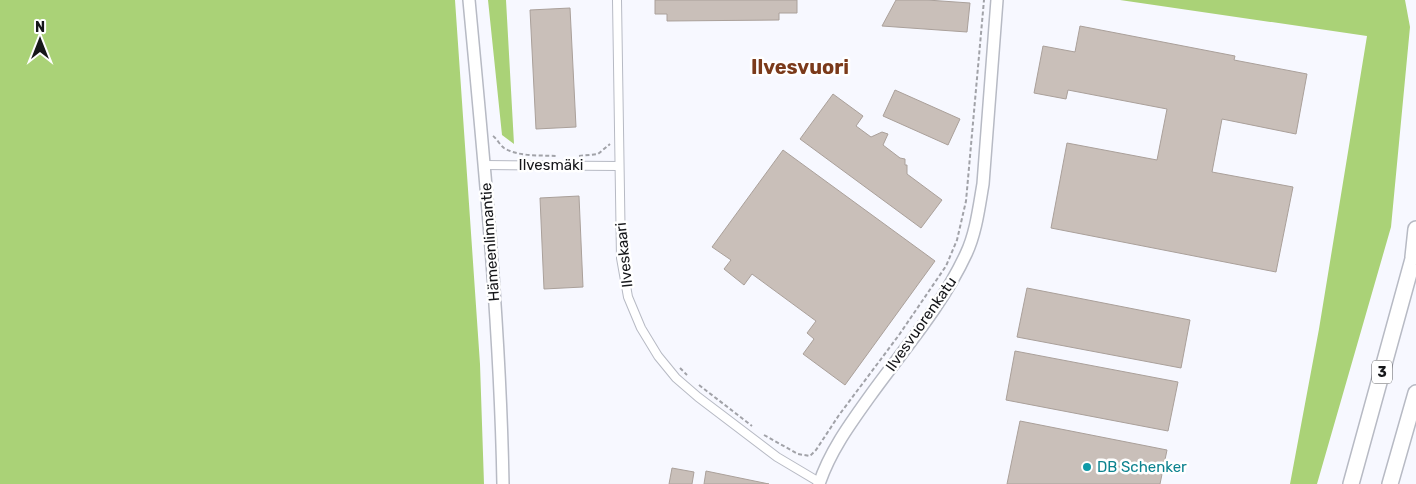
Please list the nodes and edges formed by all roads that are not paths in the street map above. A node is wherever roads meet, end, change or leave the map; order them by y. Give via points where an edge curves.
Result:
1 (469, 0) edge
2 (618, 0) edge
3 (997, 0) edge
4 (484, 165) junction
5 (618, 166) junction
6 (1416, 229) edge
7 (1414, 254) edge
8 (1416, 393) edge
9 (819, 483) edge
10 (503, 484) edge
11 (1351, 484) edge
12 (1390, 484) edge

1 - 4 street, Hämeenlinnantie
2 - 5 street, Ilveskaari
3 - 9 street, Ilvesvuorenkatu via 983,184 967,253 946,292 850,423 828,458
4 - 5 street, Ilvesmäki
4 - 10 street, Hämeenlinnantie via 500,389
5 - 9 street, Ilveskaari via 621,258 628,297 658,356 698,397 777,457
6 - 7 highway
7 - 11 highway, 3
8 - 12 highway

